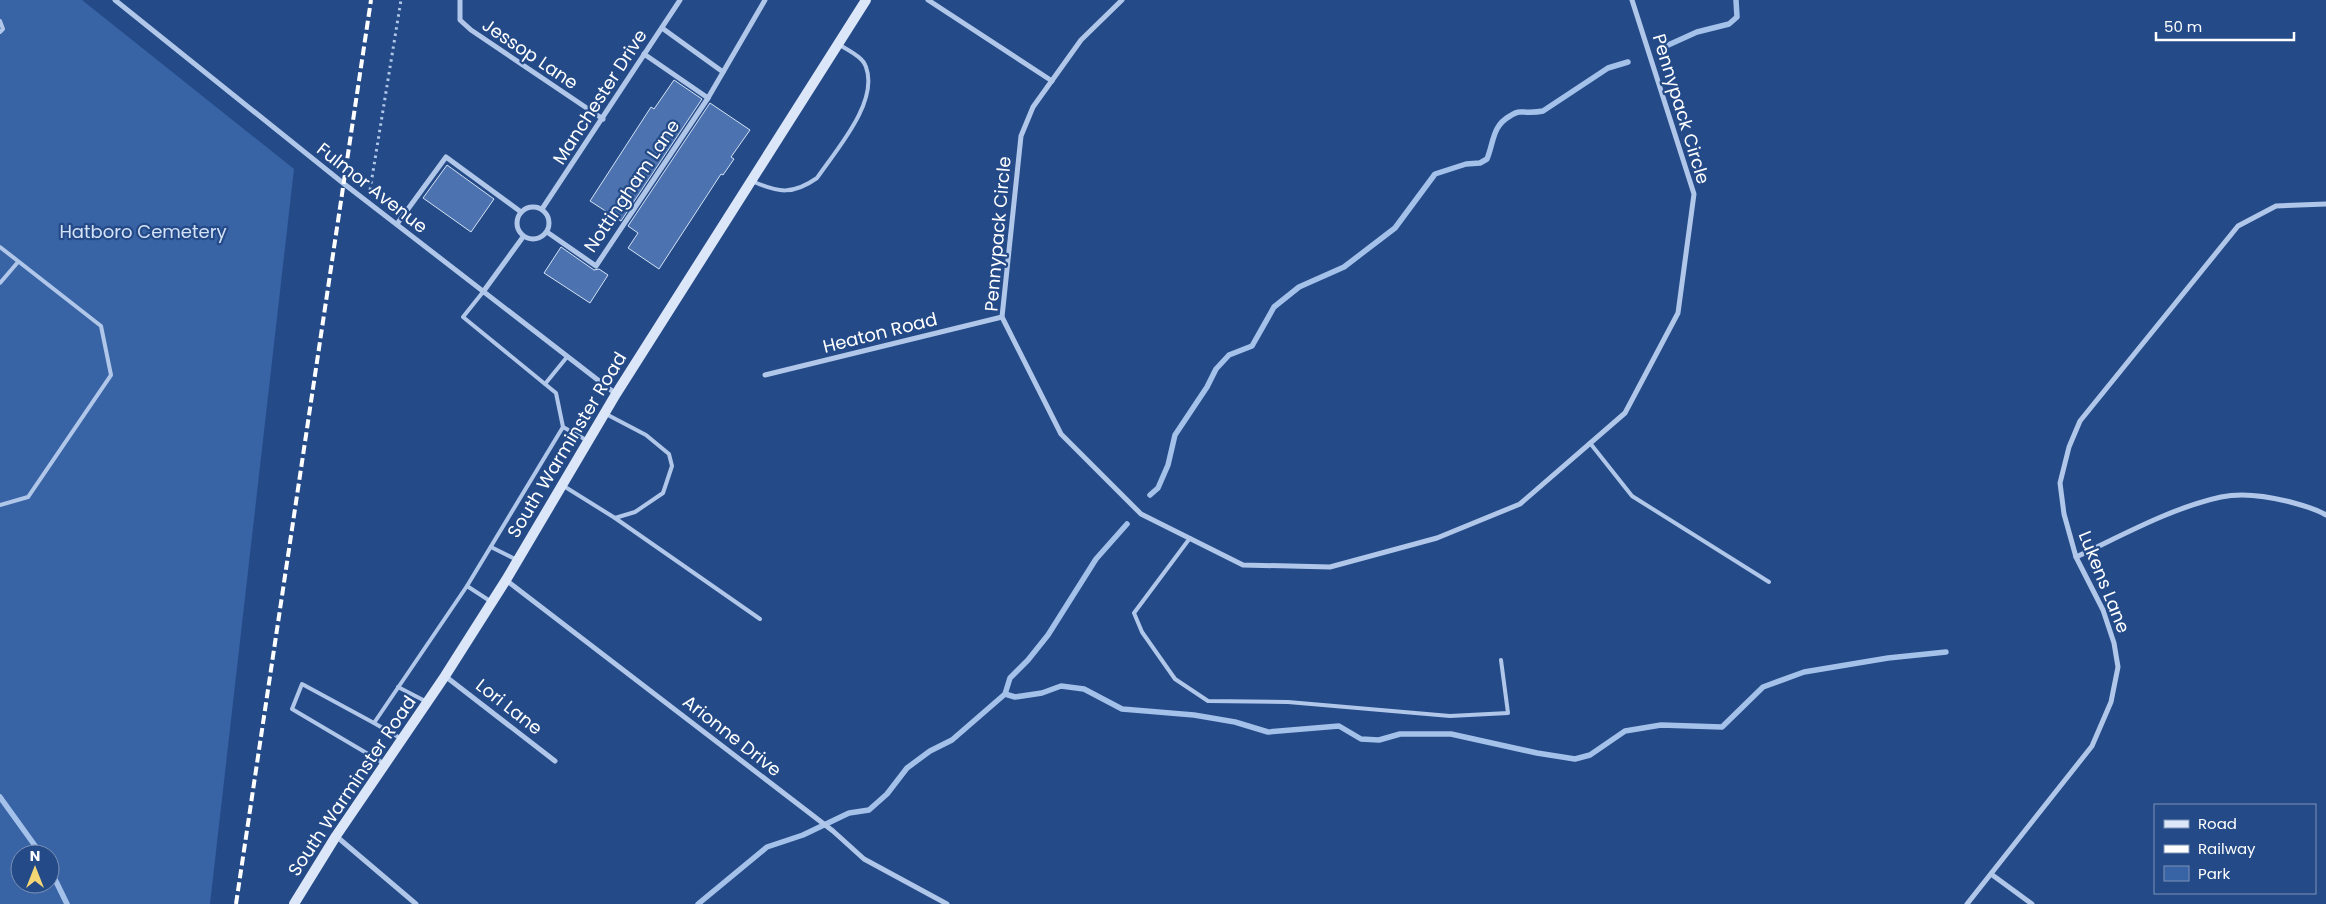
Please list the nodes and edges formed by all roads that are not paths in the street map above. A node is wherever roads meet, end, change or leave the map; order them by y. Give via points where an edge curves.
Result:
1 (115, 0) edge
2 (460, 0) edge
3 (680, 0) edge
4 (765, 0) edge
5 (866, 0) edge
6 (928, 0) edge
7 (1122, 0) edge
8 (1632, 0) edge
9 (0, 21) edge
10 (662, 28) junction
11 (0, 32) edge
12 (838, 44) junction
13 (644, 54) junction
14 (723, 72) junction
15 (1052, 81) junction
16 (708, 98) junction
17 (603, 119) junction
18 (751, 181) junction
19 (2326, 204) edge
20 (542, 210) junction
21 (521, 212) junction
22 (397, 224) junction
23 (546, 232) junction
24 (523, 237) junction
25 (0, 247) edge
26 (18, 262) junction
27 (0, 283) edge
28 (483, 292) junction
29 (1002, 316) junction
30 (568, 357) junction
31 (765, 375) dead end
32 (545, 384) junction
33 (616, 394) junction
34 (604, 414) junction
35 (563, 427) junction
36 (588, 441) junction
37 (1590, 444) junction
38 (562, 484) junction
39 (0, 505) edge
40 (2326, 515) edge
41 (615, 518) junction
42 (1190, 538) junction
43 (490, 547) junction
44 (2076, 557) junction
45 (517, 560) junction
46 (506, 580) junction
47 (1769, 582) dead end
48 (467, 586) junction
49 (492, 602) junction
50 (760, 619) dead end
51 (1501, 660) dead end
52 (445, 676) junction
53 (398, 687) junction
54 (427, 702) junction
55 (374, 723) junction
56 (402, 739) junction
57 (556, 761) dead end
58 (385, 764) junction
59 (336, 836) junction
60 (1991, 874) junction
61 (294, 904) edge
62 (416, 904) edge
63 (947, 904) edge
64 (1967, 904) edge
65 (2032, 904) edge

1 - 22 street, Fulmor Avenue
2 - 17 street, Jessop Lane via 460,20 470,30
3 - 10 street, Manchester Drive
4 - 14 street
5 - 12 street, South Warminster Road
6 - 15 street
7 - 15 street, Pennypack Circle via 1081,40
8 - 37 street, Pennypack Circle via 1694,194 1678,314 1625,413
9 - 11 lane
10 - 13 street, Manchester Drive
10 - 14 street
12 - 18 street, South Warminster Road
12 - 18 lane via 861,59 866,68 867,92 863,108 817,178 807,185 784,191 772,190
13 - 16 street
13 - 17 street, Manchester Drive
14 - 16 street
15 - 29 street, Pennypack Circle via 1033,107 1021,136
16 - 23 street, Nottingham Lane via 596,266
17 - 20 street, Manchester Drive
18 - 33 street, South Warminster Road
19 - 44 street, Lukens Lane via 2276,206 2238,226 2080,421 2060,483 2064,514
20 - 21 street via 531,207
20 - 23 street via 548,218
21 - 22 street via 446,157
21 - 24 street via 516,222
22 - 28 street, Fulmor Avenue
23 - 24 street via 533,240
24 - 28 street
25 - 26 lane
26 - 27 lane
26 - 39 lane via 101,326 110,375 28,497
28 - 30 street, Fulmor Avenue
28 - 32 lane via 462,317
29 - 31 street, Heaton Road
29 - 42 street, Pennypack Circle via 1061,434 1141,514
30 - 32 lane
30 - 33 street, Fulmor Avenue
32 - 35 lane via 556,393
33 - 34 street, South Warminster Road
34 - 36 street, South Warminster Road
34 - 41 lane via 646,435 669,454 672,466 663,493 635,512
35 - 36 lane
35 - 43 lane
36 - 38 street, South Warminster Road
37 - 42 street, Pennypack Circle via 1520,504 1437,538 1330,567 1243,565
37 - 47 lane via 1632,496
38 - 41 lane
38 - 45 street, South Warminster Road
40 - 44 street via 2280,499 2223,496 2185,507
41 - 50 lane
42 - 51 lane via 1134,613 1142,632 1174,679 1208,701 1288,702 1450,716 1508,713
43 - 45 lane
43 - 48 lane
44 - 60 street, Lukens Lane via 2103,610 2114,644 2118,667 2111,702 2092,746
45 - 46 street, South Warminster Road
46 - 49 street, South Warminster Road
46 - 63 street, Arionne Drive via 833,831 864,859
48 - 49 lane
48 - 53 lane
49 - 52 street, South Warminster Road
52 - 54 street, South Warminster Road
52 - 57 street, Lori Lane
53 - 54 lane
53 - 55 lane
54 - 56 street, South Warminster Road
55 - 56 lane
55 - 58 lane via 302,684 292,709
56 - 58 street, South Warminster Road
58 - 59 street, South Warminster Road
59 - 61 street, South Warminster Road
59 - 62 street
60 - 64 street, Lukens Lane
60 - 65 street

